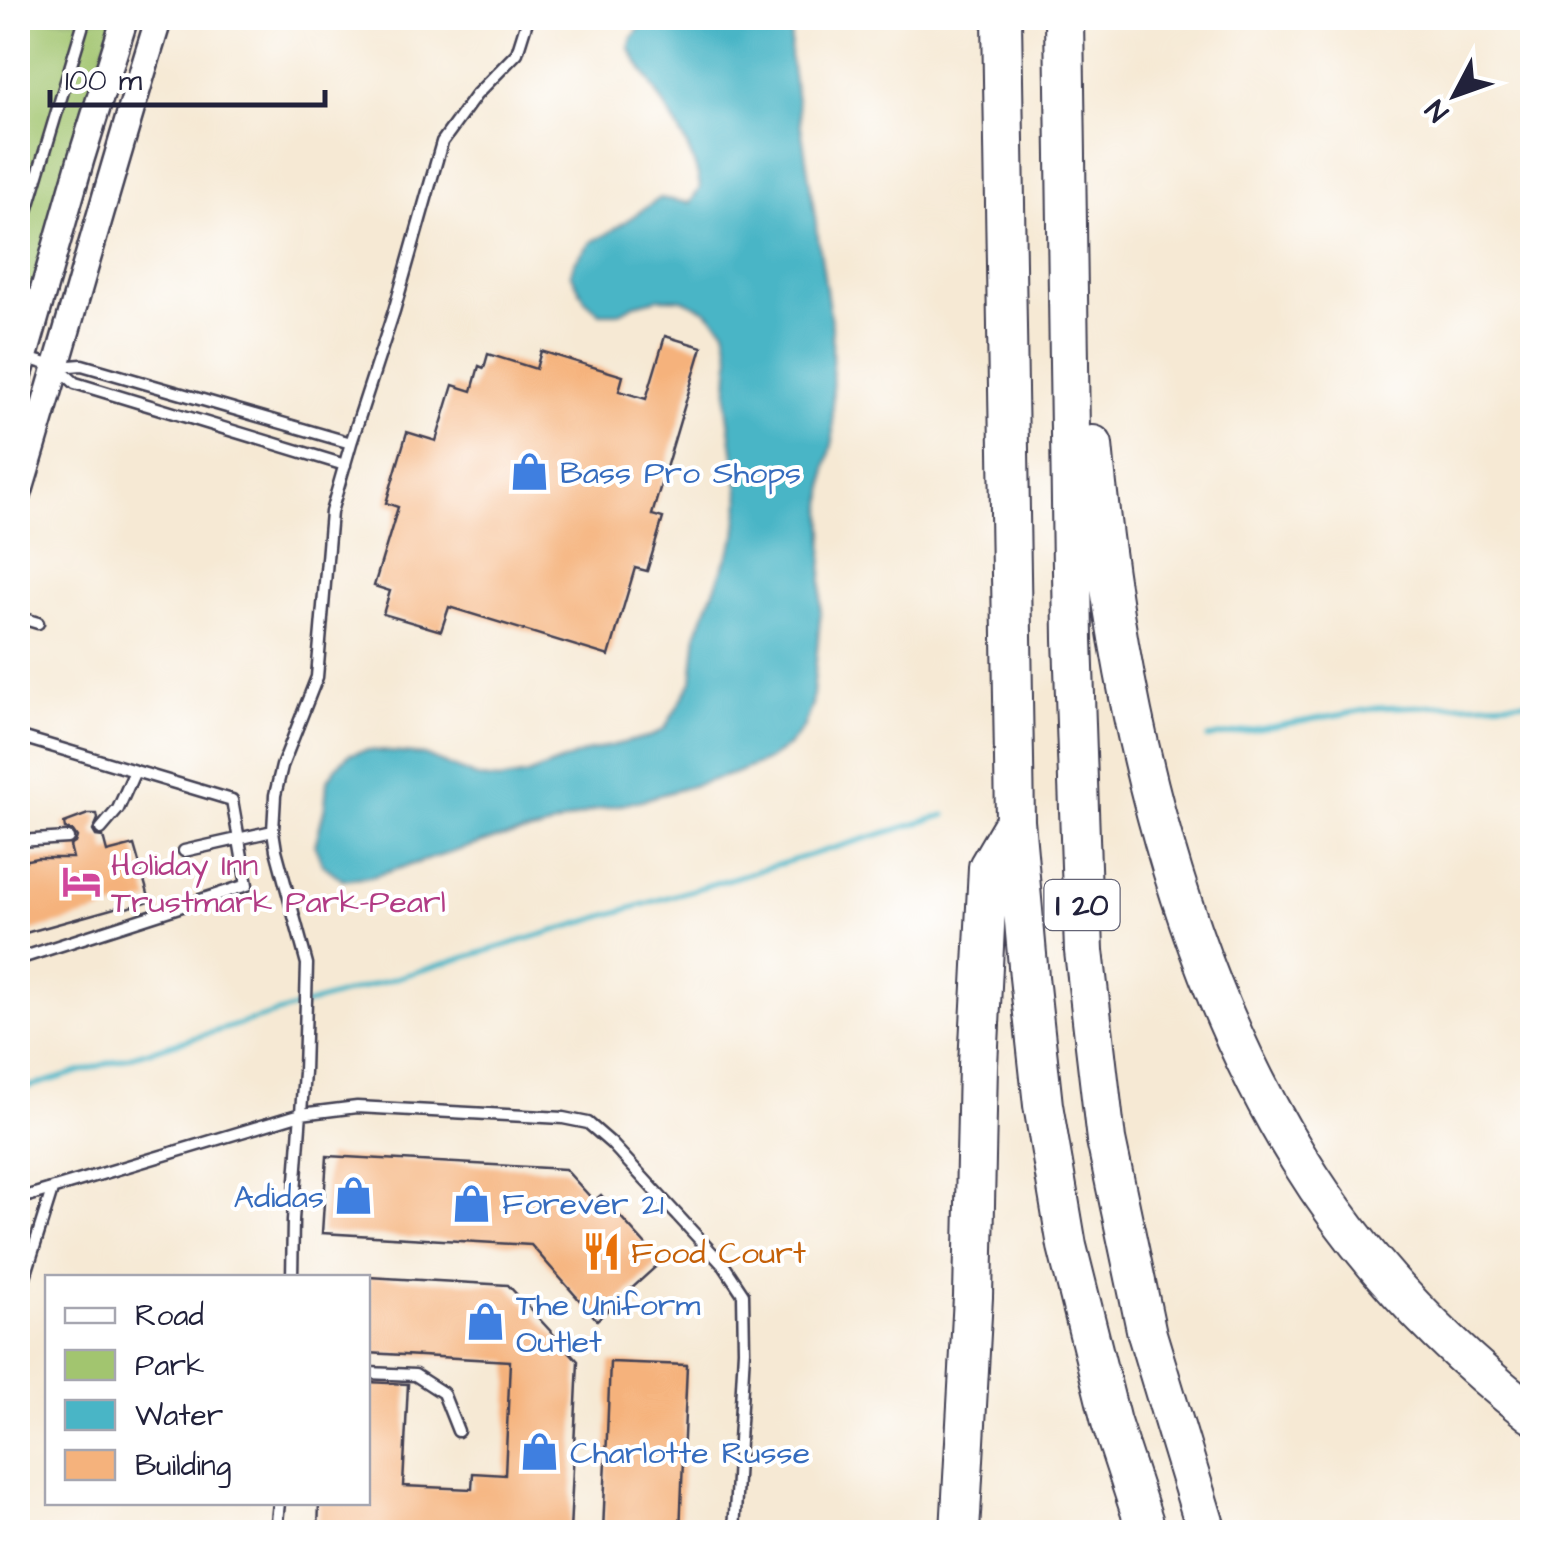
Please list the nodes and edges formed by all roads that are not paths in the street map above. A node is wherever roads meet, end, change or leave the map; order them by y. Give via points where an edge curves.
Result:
1 (85, 18) edge
2 (125, 18) edge
3 (160, 18) edge
4 (528, 18) edge
5 (1002, 18) edge
6 (1064, 18) edge
7 (18, 241) edge
8 (1068, 264) junction
9 (20, 364) edge
10 (57, 367) junction
11 (351, 443) junction
12 (345, 464) junction
13 (18, 496) edge
14 (18, 616) edge
15 (38, 623) dead end
16 (18, 736) edge
17 (135, 771) junction
18 (1015, 820) junction
19 (101, 829) dead end
20 (274, 831) junction
21 (238, 837) junction
22 (68, 838) dead end
23 (19, 839) edge
24 (184, 851) dead end
25 (18, 959) edge
26 (301, 1114) junction
27 (52, 1190) junction
28 (18, 1199) edge
29 (292, 1275) edge
30 (18, 1299) edge
31 (370, 1373) edge
32 (1532, 1414) edge
33 (458, 1431) dead end
34 (279, 1505) edge
35 (276, 1532) edge
36 (734, 1532) edge
37 (960, 1532) edge
38 (1147, 1532) edge
39 (1207, 1532) edge

1 - 7 lane
2 - 9 street
3 - 10 street
4 - 11 lane via 517,53 442,142
5 - 18 highway, I 20
6 - 8 highway, I 20
8 - 32 highway via 1122,664 1161,826 1215,990 1271,1111 1354,1237 1454,1348
8 - 39 highway, I 20 via 1084,951 1110,1159 1148,1334
9 - 10 lane
10 - 11 lane via 82,365
10 - 12 lane via 75,383
10 - 13 street
11 - 12 lane
12 - 20 lane via 331,512 317,678 282,766
14 - 15 lane
16 - 17 lane
17 - 19 lane via 118,810
17 - 21 lane via 232,800
18 - 37 highway via 988,867
18 - 38 highway, I 20 via 1043,1105 1067,1246 1111,1422
20 - 21 lane
20 - 26 lane via 308,964
21 - 24 lane
21 - 25 lane via 247,884
22 - 23 lane
26 - 27 lane
26 - 29 lane
26 - 36 lane via 358,1107 563,1118 588,1123 611,1142 743,1294
27 - 28 lane
27 - 30 lane
31 - 33 lane via 415,1375 442,1393
34 - 35 lane

